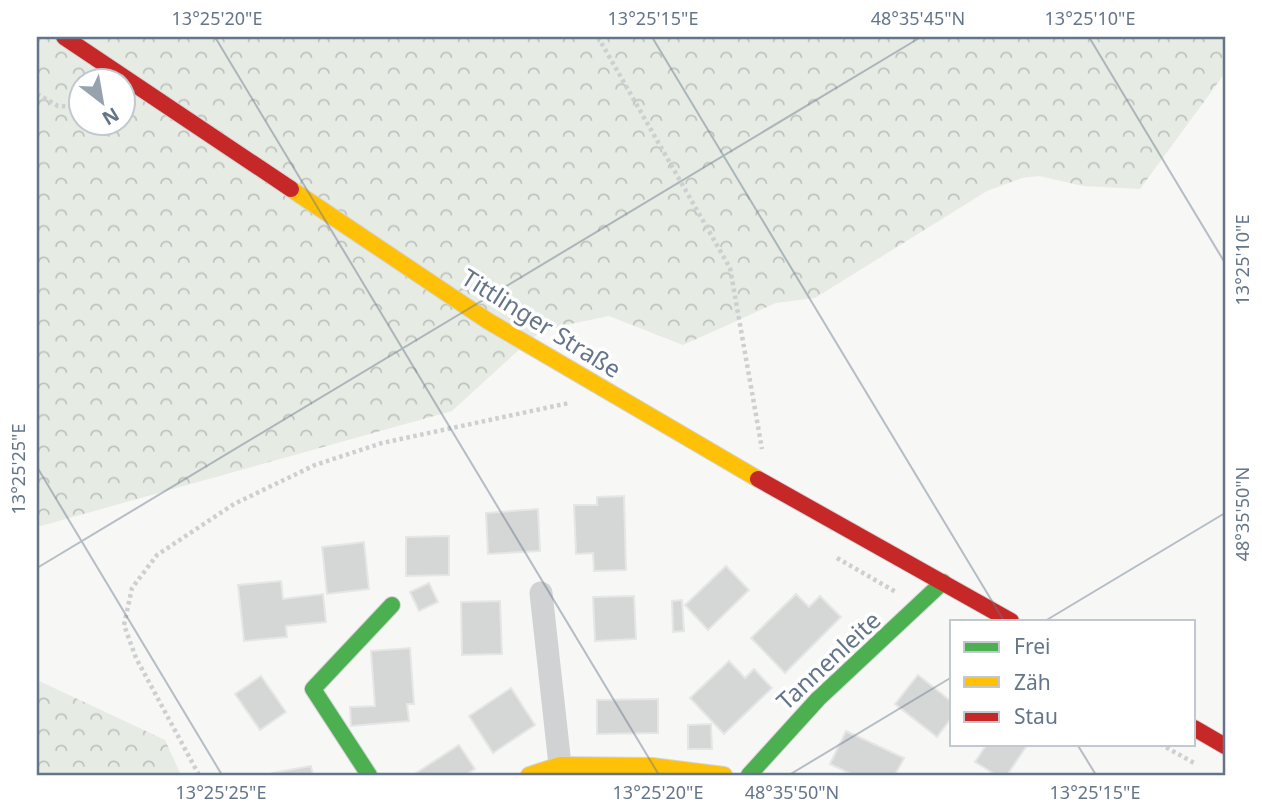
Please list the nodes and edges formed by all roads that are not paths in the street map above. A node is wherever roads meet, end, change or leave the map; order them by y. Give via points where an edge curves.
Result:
1 (64, 37) edge
2 (943, 582) junction
3 (541, 593) dead end
4 (392, 605) dead end
5 (1009, 620) edge
6 (1196, 729) edge
7 (1225, 746) edge
8 (561, 765) junction
9 (369, 775) edge
10 (529, 775) edge
11 (724, 775) edge
12 (749, 775) edge

1 - 2 street, Tittlinger Straße via 488,321
2 - 5 street, Tittlinger Straße
2 - 12 street, Tannenleite via 816,701
3 - 8 street
4 - 9 street via 313,689
6 - 7 street
8 - 10 street
8 - 11 street via 652,766

